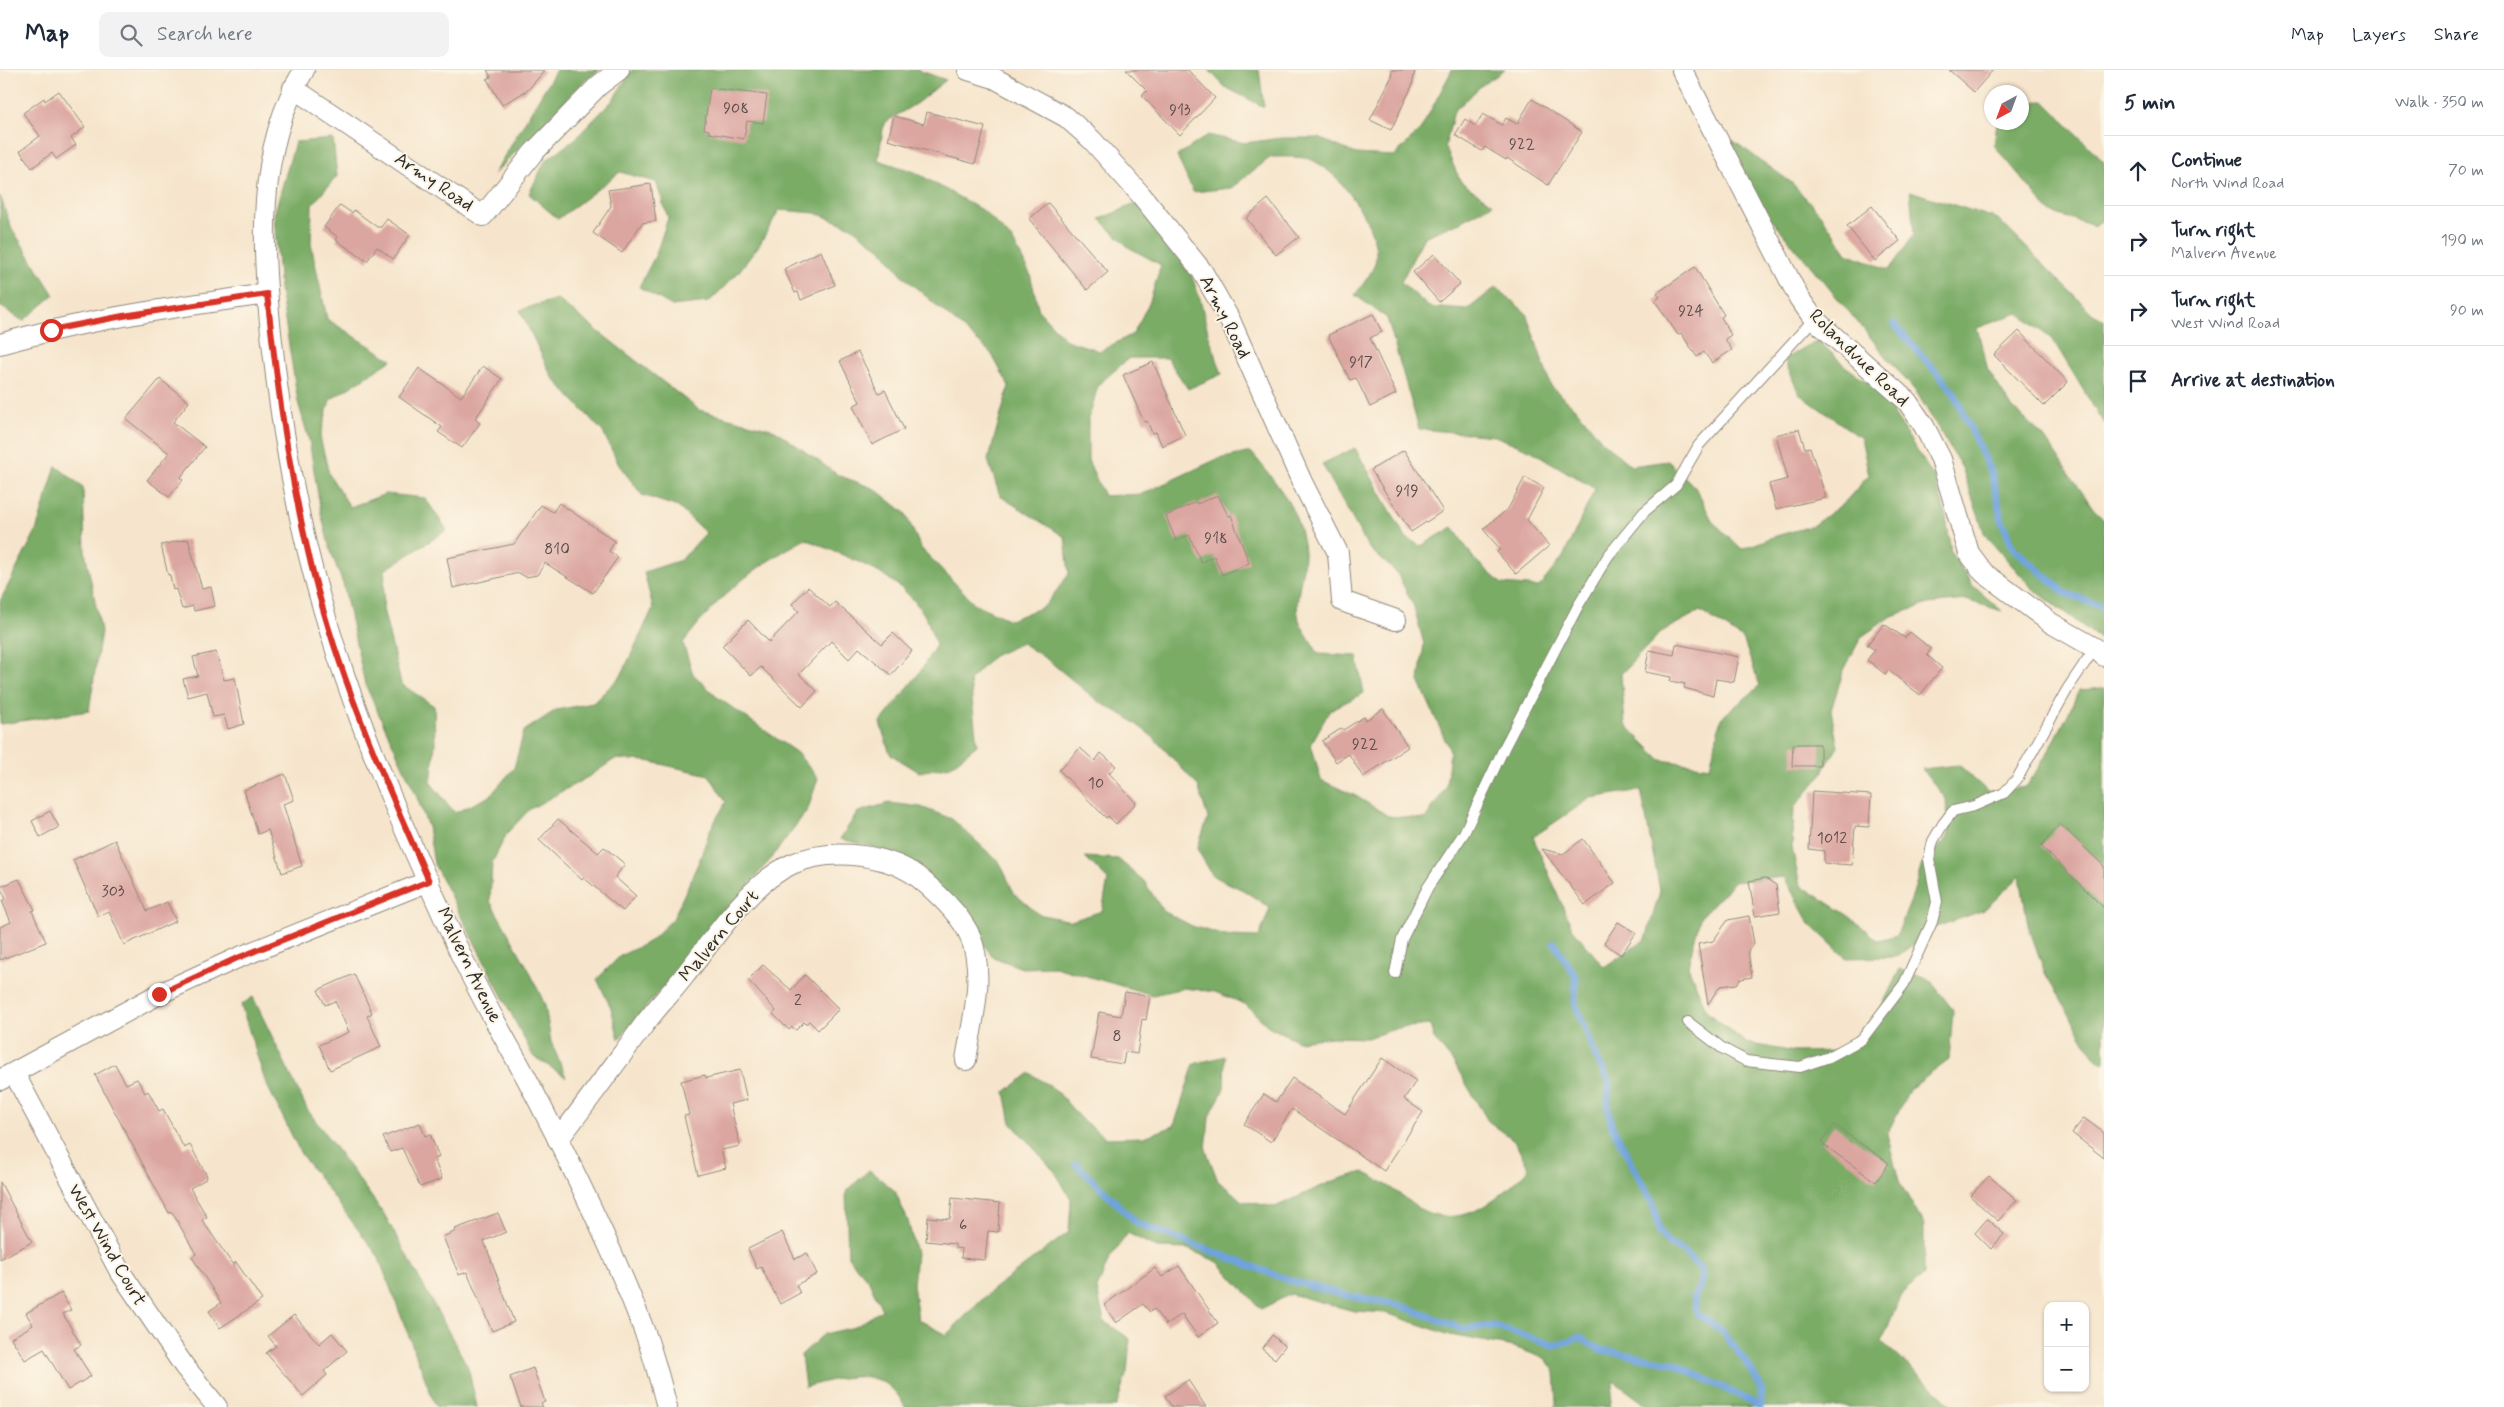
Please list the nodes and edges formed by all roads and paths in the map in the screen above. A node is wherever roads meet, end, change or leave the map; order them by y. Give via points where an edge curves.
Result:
1 (304, 70) edge
2 (619, 70) edge
3 (968, 70) edge
4 (1682, 70) edge
5 (293, 88) junction
6 (267, 294) junction
7 (1814, 319) junction
8 (0, 344) edge
9 (1396, 620) dead end
10 (2099, 652) edge
11 (429, 881) junction
12 (1395, 972) dead end
13 (1688, 1022) dead end
14 (966, 1060) dead end
15 (7, 1077) edge
16 (558, 1140) junction
17 (217, 1407) edge
18 (667, 1407) edge

1 - 5 street, Malvern Avenue
2 - 5 street, Army Road via 598,86 533,153 483,216
3 - 9 street, Army Road via 994,78 1066,117 1123,174 1202,270 1230,320 1302,482 1338,553 1342,600
4 - 7 street, Rolandvue Road via 1799,298
5 - 6 street, Malvern Avenue via 279,122 268,179 264,244
6 - 8 street via 114,317
6 - 11 street, Malvern Avenue via 287,452 320,597 381,773
7 - 10 street, Rolandvue Road via 1907,401 1924,426 1941,460 1969,553 1984,573 2051,623
7 - 12 lane via 1699,445 1676,485 1644,512 1608,556 1578,606 1504,748 1464,833 1428,887 1402,939
10 - 13 lane via 2068,688 2018,780 2004,793 1953,811 1943,824 1933,841 1929,859 1937,902 1932,922 1904,984 1862,1039 1829,1057 1800,1067 1746,1061 1722,1048
11 - 15 street via 210,970 159,994
11 - 16 street, Malvern Avenue via 461,953
14 - 16 street, Malvern Court via 975,1001 976,965 970,936 947,904 922,880 890,862 866,855 814,856 791,864 764,883 731,916
15 - 17 street, West Wind Court via 119,1270 174,1352
16 - 18 street, Malvern Avenue via 648,1340

